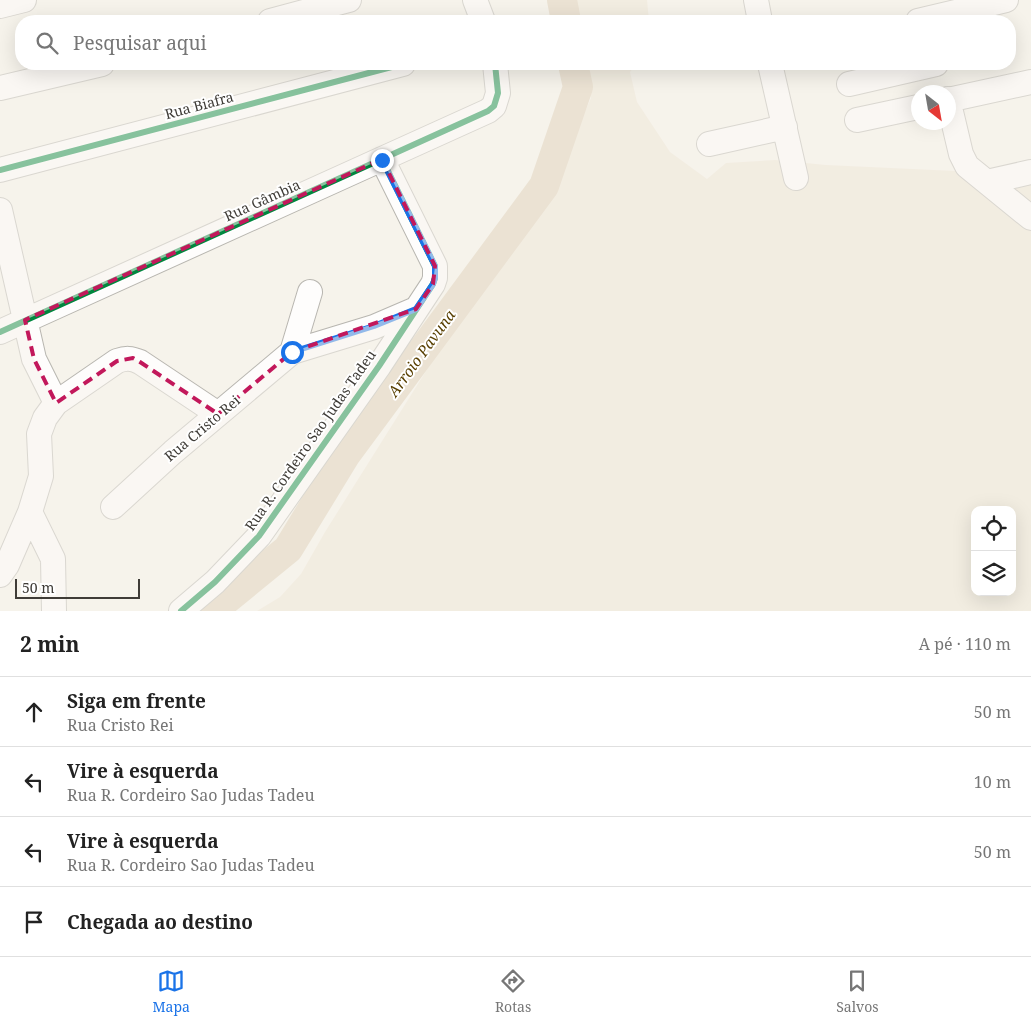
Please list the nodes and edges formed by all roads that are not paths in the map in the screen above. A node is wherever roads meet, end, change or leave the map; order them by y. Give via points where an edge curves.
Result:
1 (24, 0) edge
2 (349, 0) edge
3 (475, 0) edge
4 (756, 0) edge
5 (1006, 0) edge
6 (0, 6) edge
7 (293, 15) edge
8 (481, 15) edge
9 (759, 15) edge
10 (926, 15) edge
11 (76, 70) edge
12 (380, 70) edge
13 (496, 70) edge
14 (771, 70) edge
15 (910, 70) edge
16 (942, 70) edge
17 (1031, 82) edge
18 (849, 84) dead end
19 (945, 85) edge
20 (0, 88) edge
21 (956, 98) edge
22 (911, 109) edge
23 (858, 120) dead end
24 (785, 127) junction
25 (956, 130) edge
26 (710, 144) dead end
27 (382, 160) junction
28 (0, 170) edge
29 (1031, 172) edge
30 (796, 178) dead end
31 (987, 182) junction
32 (0, 210) edge
33 (1031, 218) edge
34 (310, 292) dead end
35 (416, 309) junction
36 (25, 320) junction
37 (0, 332) edge
38 (292, 352) junction
39 (56, 403) junction
40 (218, 414) junction
41 (113, 507) dead end
42 (30, 512) junction
43 (0, 575) edge
44 (54, 611) edge
45 (181, 611) edge

1 - 6 street
2 - 7 street
3 - 8 street
4 - 9 street
5 - 10 street
11 - 20 street
12 - 28 street, Rua Biafra
13 - 27 street, Rua Gâmbia via 498,93 494,106
14 - 24 street
15 - 18 street
16 - 19 street
17 - 21 street
22 - 23 street
24 - 26 street
24 - 30 street
25 - 31 street via 967,166
27 - 35 street, Rua R. Cordeiro Sao Judas Tadeu via 435,266 433,284
27 - 36 street, Rua Gâmbia
29 - 31 street
31 - 33 street
32 - 36 street
34 - 38 street
35 - 38 street, Rua Cristo Rei
35 - 45 street, Rua R. Cordeiro Sao Judas Tadeu via 259,536 215,582
36 - 37 street, Rua Gâmbia
36 - 39 street via 34,359
38 - 40 street, Rua Cristo Rei
39 - 40 street via 117,361 132,358
39 - 42 street via 39,434 41,476
40 - 41 street, Rua Cristo Rei
42 - 43 street
42 - 44 street via 52,559

